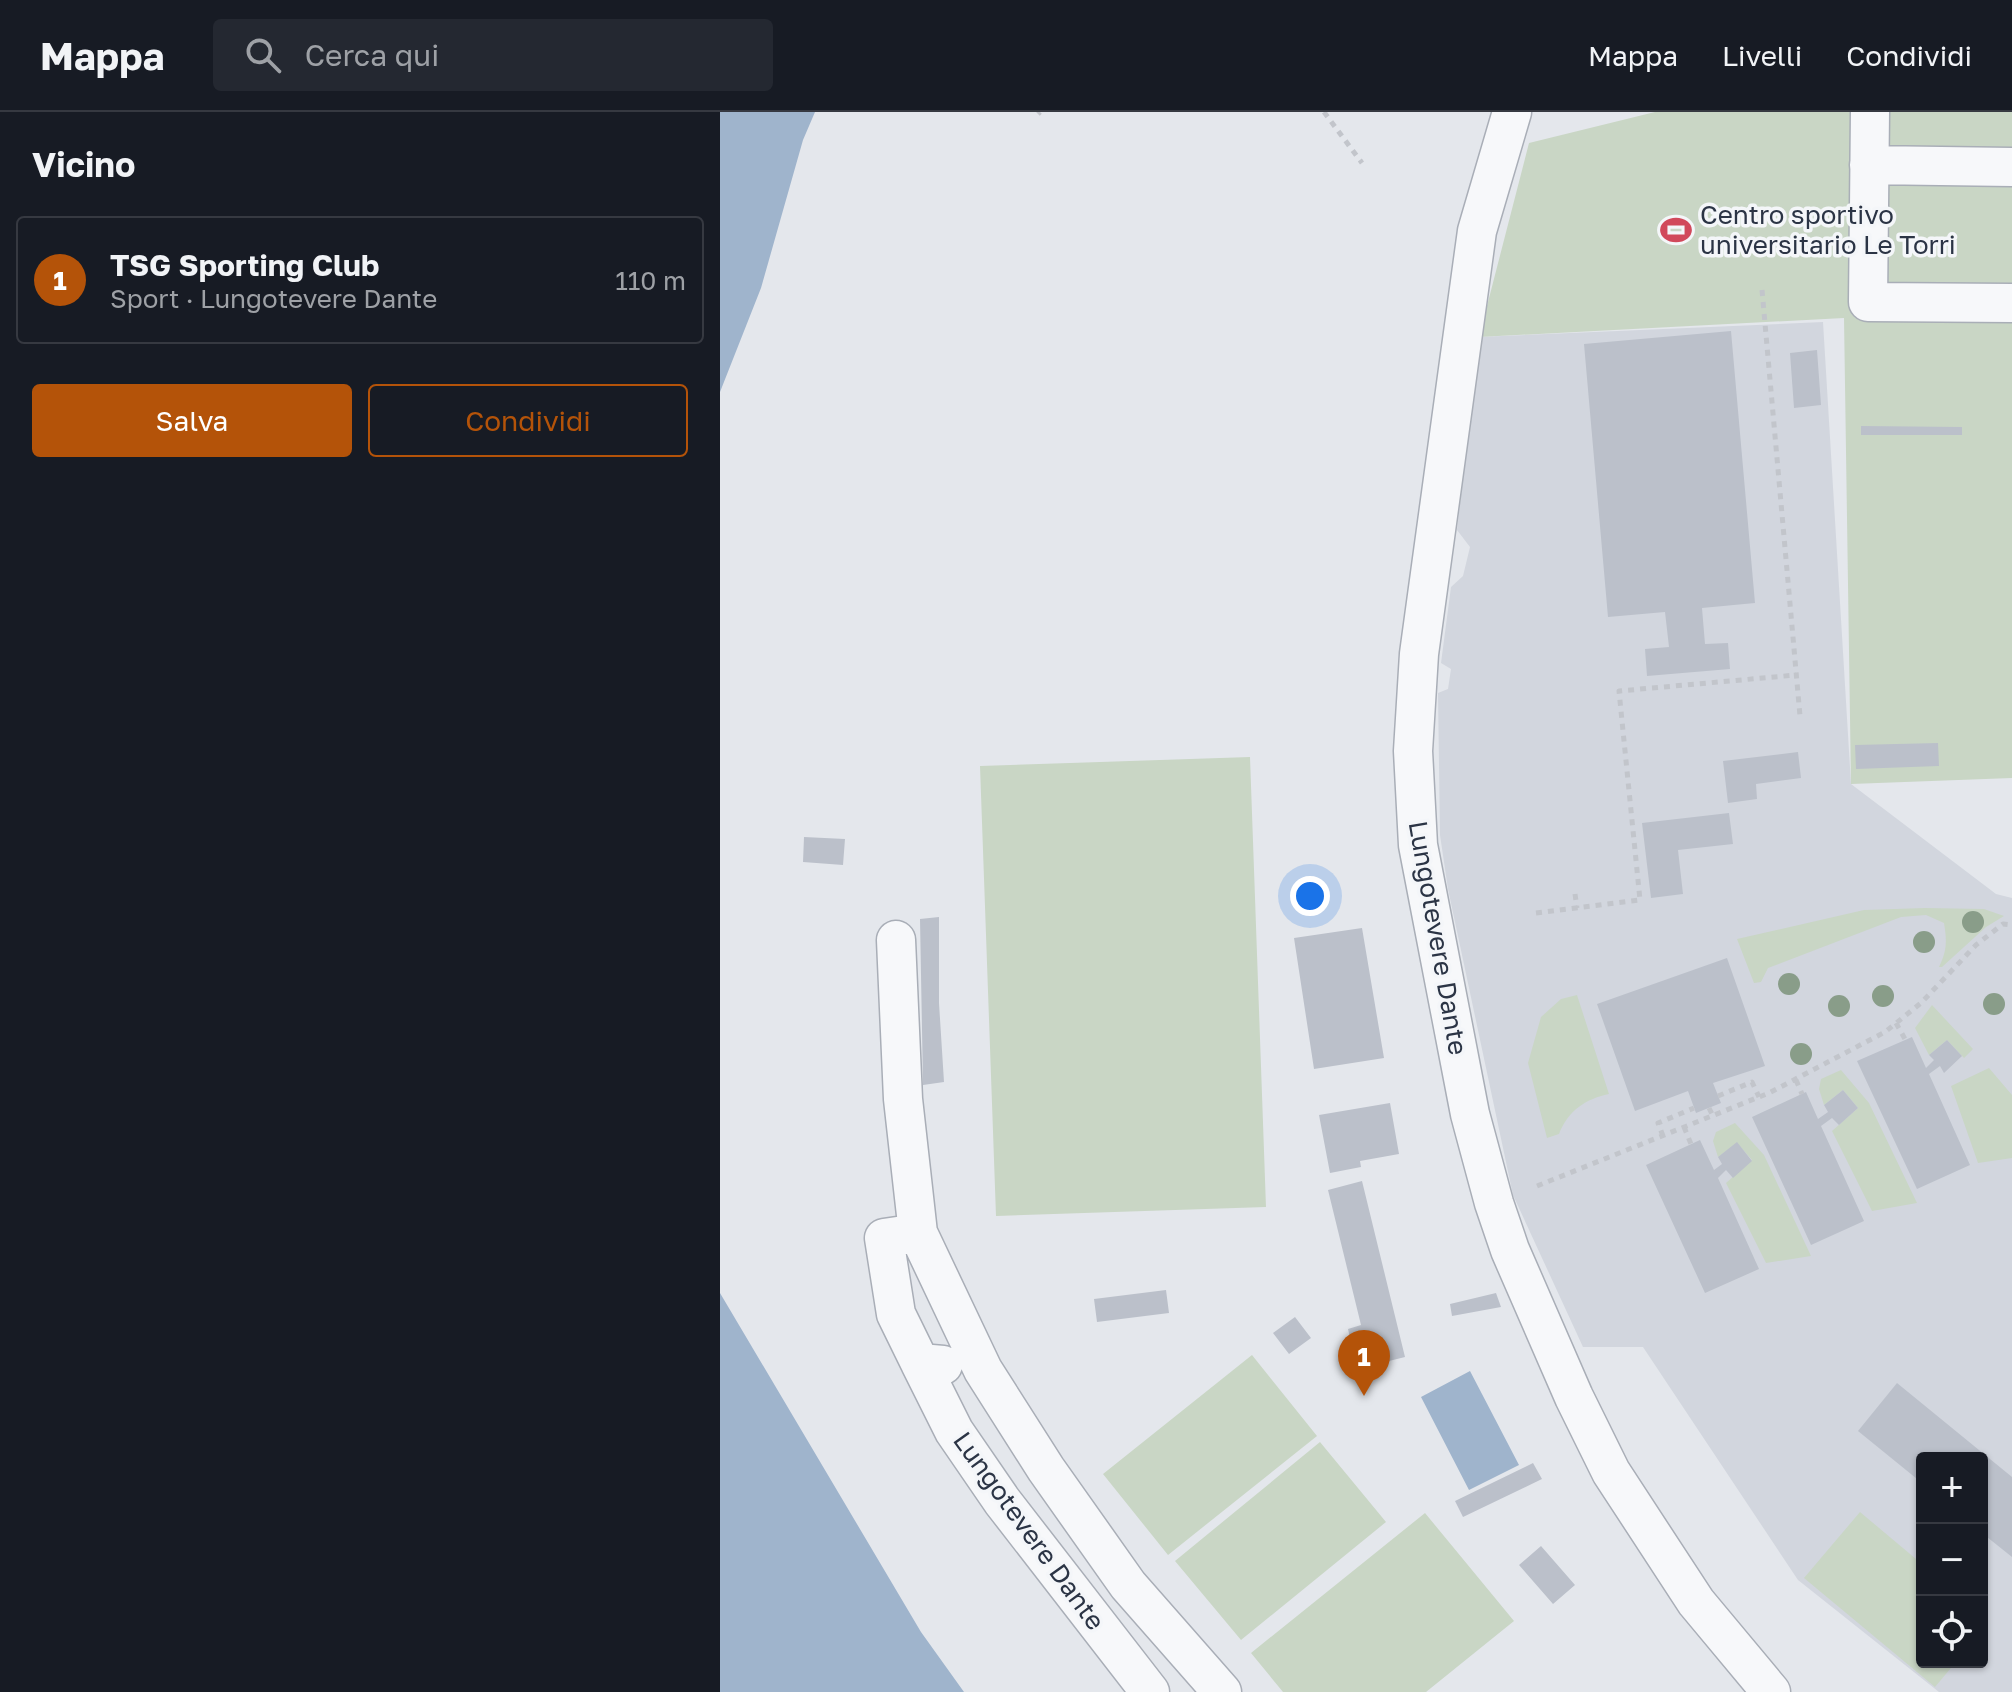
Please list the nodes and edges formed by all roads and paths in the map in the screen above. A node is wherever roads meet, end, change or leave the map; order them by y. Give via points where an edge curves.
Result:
1 (1324, 112) edge
2 (1512, 112) edge
3 (1870, 112) edge
4 (1362, 163) dead end
5 (1869, 165) junction
6 (2012, 167) edge
7 (1762, 290) dead end
8 (2012, 303) edge
9 (1796, 675) junction
10 (1800, 716) dead end
11 (1575, 894) dead end
12 (1577, 908) junction
13 (1536, 913) dead end
14 (2012, 925) edge
15 (896, 940) dead end
16 (1896, 1023) junction
17 (1905, 1039) dead end
18 (1796, 1080) junction
19 (1802, 1094) dead end
20 (1718, 1096) dead end
21 (1759, 1097) junction
22 (1694, 1108) dead end
23 (1709, 1108) dead end
24 (1713, 1116) junction
25 (1684, 1127) junction
26 (1663, 1136) junction
27 (1691, 1144) dead end
28 (1537, 1186) dead end
29 (918, 1233) junction
30 (920, 1363) junction
31 (983, 1370) junction
32 (1150, 1692) edge
33 (1222, 1692) edge
34 (1771, 1692) edge

1 - 4 path
2 - 34 street, Lungotevere Dante via 1477,231 1421,638 1413,751 1418,845 1470,1114 1510,1250 1611,1472 1696,1602
3 - 5 street
5 - 6 street
5 - 8 street via 1868,302
7 - 9 path
9 - 10 path
9 - 12 path via 1619,691 1640,900
11 - 12 path
12 - 13 path
14 - 16 path via 2003,924 1976,945
15 - 29 street, Lungotevere Dante via 903,1099
16 - 17 path
16 - 18 path
18 - 19 path
18 - 21 path
20 - 21 path via 1752,1082
21 - 24 path
22 - 26 path via 1658,1123
23 - 24 path
24 - 25 path
25 - 26 path
25 - 27 path
26 - 28 path
29 - 30 street, Lungotevere Dante via 884,1238 896,1314
29 - 31 street, Lungotevere Dante
30 - 31 street
30 - 32 street, Lungotevere Dante via 954,1431 1002,1501
31 - 33 street, Lungotevere Dante via 1128,1585

